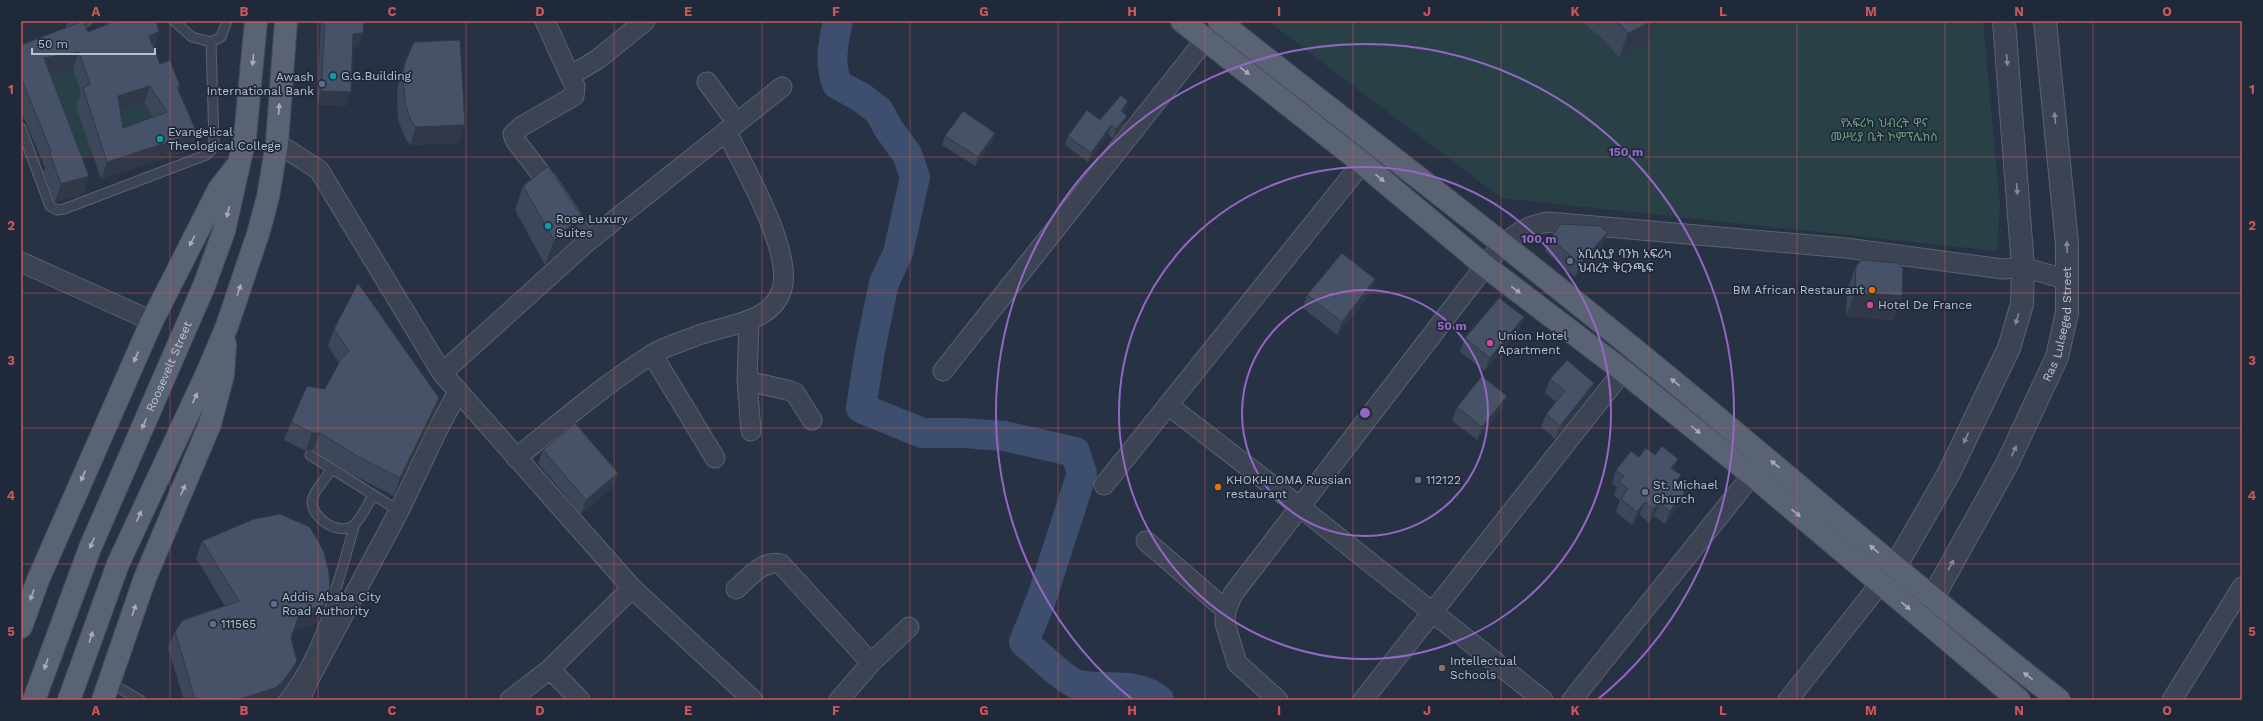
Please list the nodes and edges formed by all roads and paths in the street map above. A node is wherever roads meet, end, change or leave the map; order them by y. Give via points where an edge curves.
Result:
1 (87, 21) edge
2 (174, 21) edge
3 (227, 21) edge
4 (256, 21) edge
5 (286, 21) edge
6 (545, 21) edge
7 (645, 21) edge
8 (1182, 21) edge
9 (1219, 21) edge
10 (2004, 21) edge
11 (2045, 21) edge
12 (65, 30) edge
13 (1237, 35) junction
14 (1205, 40) junction
15 (211, 42) junction
16 (1223, 54) junction
17 (570, 76) junction
18 (707, 82) dead end
19 (782, 87) dead end
20 (732, 127) junction
21 (21, 128) edge
22 (276, 143) junction
23 (241, 161) junction
24 (1362, 163) junction
25 (587, 242) junction
26 (1504, 243) junction
27 (21, 262) edge
28 (1485, 266) junction
29 (2023, 267) junction
30 (2068, 280) junction
31 (749, 320) junction
32 (152, 321) junction
33 (227, 326) junction
34 (652, 354) junction
35 (943, 371) dead end
36 (1623, 371) junction
37 (442, 373) junction
38 (747, 381) junction
39 (458, 392) junction
40 (1168, 405) junction
41 (812, 420) dead end
42 (751, 431) dead end
43 (310, 455) dead end
44 (516, 458) junction
45 (715, 458) dead end
46 (332, 469) junction
47 (1752, 475) junction
48 (1104, 485) dead end
49 (373, 495) junction
50 (1300, 507) junction
51 (399, 511) junction
52 (355, 524) junction
53 (1146, 541) dead end
54 (1894, 567) junction
55 (1880, 584) junction
56 (2242, 587) edge
57 (632, 588) junction
58 (736, 589) dead end
59 (1932, 599) junction
60 (1226, 610) junction
61 (1431, 612) junction
62 (22, 619) edge
63 (909, 627) dead end
64 (871, 663) junction
65 (550, 669) junction
66 (106, 691) edge
67 (518, 698) edge
68 (34, 700) edge
69 (69, 700) edge
70 (140, 700) edge
71 (283, 700) edge
72 (300, 700) edge
73 (580, 700) edge
74 (753, 700) edge
75 (839, 700) edge
76 (1278, 700) edge
77 (1363, 700) edge
78 (1543, 700) edge
79 (1572, 700) edge
80 (1788, 700) edge
81 (2020, 700) edge
82 (2059, 700) edge
83 (2172, 700) edge

1 - 12 lane
2 - 15 lane via 192,37
3 - 15 lane via 221,37
4 -> 23 main road, Roosevelt Street
22 -> 5 main road
6 - 17 street
7 - 17 street via 598,59
8 - 14 main road
9 - 13 main road
10 -> 29 street
30 -> 11 street, Ras Lulseged Street via 2067,244
13 - 16 main road
13 - 26 main road
14 - 16 main road
14 - 35 street
15 - 21 lane via 214,142 206,155 57,210 50,206
16 -> 24 main road
17 - 25 street via 575,86 574,96 522,126 513,134
18 - 20 street
19 - 20 street
20 - 25 street
20 - 31 street via 778,239 782,257 783,289 778,300 769,310
33 -> 22 main road via 268,197
22 - 37 street via 318,170
23 -> 32 main road via 219,189
23 -> 68 main road, Roosevelt Street via 224,230 204,286 90,548
24 -> 28 main road
24 - 40 street
25 - 37 street
26 - 28 street
26 - 29 street via 1521,230 1534,224 1549,222 1846,248 2003,270
54 -> 26 main road via 1788,475
27 - 32 street
28 -> 36 main road
28 - 50 street
29 - 30 street
29 -> 54 street via 2022,304 2008,348 1949,473
59 -> 30 street, Ras Lulseged Street via 2007,464 2057,358 2067,313
31 - 34 street via 701,334
31 - 38 street
32 -> 62 main road
66 -> 33 main road via 145,578 210,424 223,375
69 -> 33 main road via 118,564
34 - 44 street
34 - 45 street
36 -> 47 main road
36 - 61 street
37 - 39 street
38 - 41 street via 795,393
38 - 42 street
39 - 44 street
39 - 51 street
40 - 48 street
40 - 50 street
43 - 46 lane
44 - 57 street
46 - 49 lane
46 - 52 lane via 312,499 312,508 317,517 339,529
47 -> 55 main road
47 - 79 street
49 - 51 lane
49 - 52 lane
50 - 60 street via 1233,594
50 - 61 street
51 - 72 street
52 - 71 lane via 326,621 294,685
53 - 60 street
54 - 55 street
54 - 59 main road
55 - 80 street
55 -> 81 main road
56 - 83 street
57 - 65 street
57 - 74 street
58 - 64 street via 766,563 781,564
82 -> 59 main road
60 - 76 street via 1227,634 1237,663
61 - 77 street
61 - 78 street
63 - 64 street
64 - 75 street
65 - 67 street
65 - 73 street
66 - 70 lane

